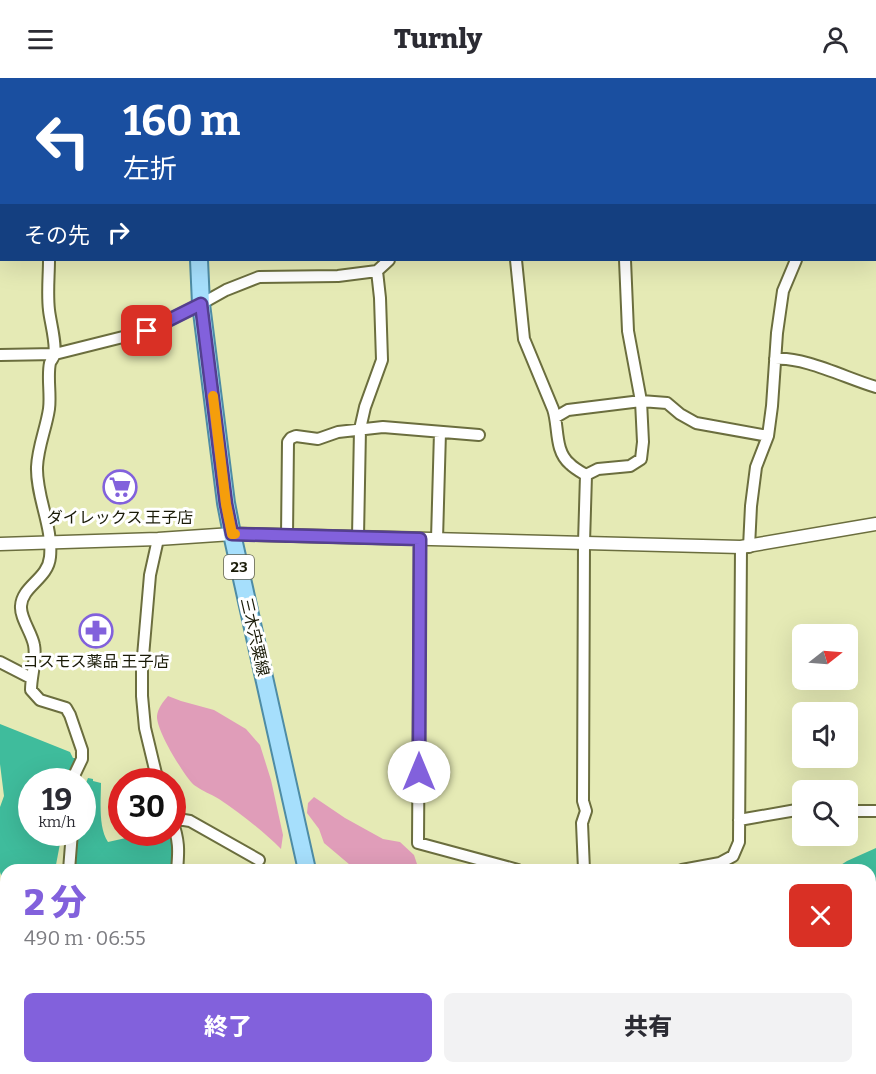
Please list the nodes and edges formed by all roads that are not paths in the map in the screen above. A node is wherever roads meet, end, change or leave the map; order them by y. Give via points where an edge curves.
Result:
1 (49, 261) edge
2 (199, 261) edge
3 (388, 261) edge
4 (516, 261) edge
5 (625, 261) edge
6 (796, 261) edge
7 (377, 271) junction
8 (201, 304) junction
9 (55, 354) junction
10 (0, 355) edge
11 (775, 359) junction
12 (876, 387) edge
13 (641, 400) junction
14 (556, 417) junction
15 (360, 429) junction
16 (440, 432) junction
17 (479, 435) dead end
18 (768, 435) junction
19 (586, 475) junction
20 (876, 524) edge
21 (232, 534) junction
22 (287, 536) junction
23 (358, 537) junction
24 (158, 539) junction
25 (420, 539) junction
26 (437, 539) junction
27 (50, 542) junction
28 (584, 543) junction
29 (0, 544) edge
30 (745, 547) junction
31 (0, 662) edge
32 (31, 678) junction
33 (78, 768) edge
34 (155, 768) edge
35 (792, 811) edge
36 (858, 811) edge
37 (876, 811) edge
38 (186, 820) edge
39 (739, 820) junction
40 (71, 846) edge
41 (179, 846) edge
42 (259, 860) dead end
43 (69, 864) edge
44 (178, 864) edge
45 (306, 864) edge
46 (496, 864) edge
47 (584, 864) edge
48 (715, 864) edge

1 - 9 street via 49,308
2 - 8 main road, 三木宍粟線 / 23
3 - 7 street
4 - 14 street via 524,339
5 - 13 street via 628,331
6 - 11 street via 783,291
7 - 8 street via 338,276 259,277
7 - 15 street via 382,360
8 - 9 street via 147,331
8 - 21 main road, 三木宍粟線 / 23
9 - 10 street
9 - 27 street via 50,364 50,404 37,467
11 - 12 street via 813,365
11 - 18 street
13 - 14 street via 568,410
13 - 18 street via 667,403 696,423
13 - 19 street via 641,459 630,466 598,469
14 - 19 street via 561,453 568,464
15 - 16 street
15 - 22 street via 318,439 296,436 288,442
15 - 23 street
16 - 17 street
16 - 26 street
18 - 30 street via 756,467
19 - 28 street
20 - 30 street
21 - 22 street
21 - 24 street
21 - 45 main road, 三木宍粟線 / 23
22 - 23 street
23 - 25 street
24 - 27 street
24 - 34 street via 150,575 142,668 145,728
25 - 26 street
25 - 46 street via 418,843
26 - 28 street
27 - 29 street
27 - 32 street via 46,572 24,595 21,606 34,645
28 - 30 street
28 - 47 street
30 - 39 street
31 - 32 street
32 - 33 street via 31,690 40,700 66,708 70,715 82,750
35 - 39 street
36 - 37 street
38 - 42 street
39 - 48 street via 739,842 733,856
40 - 43 street
41 - 44 street

